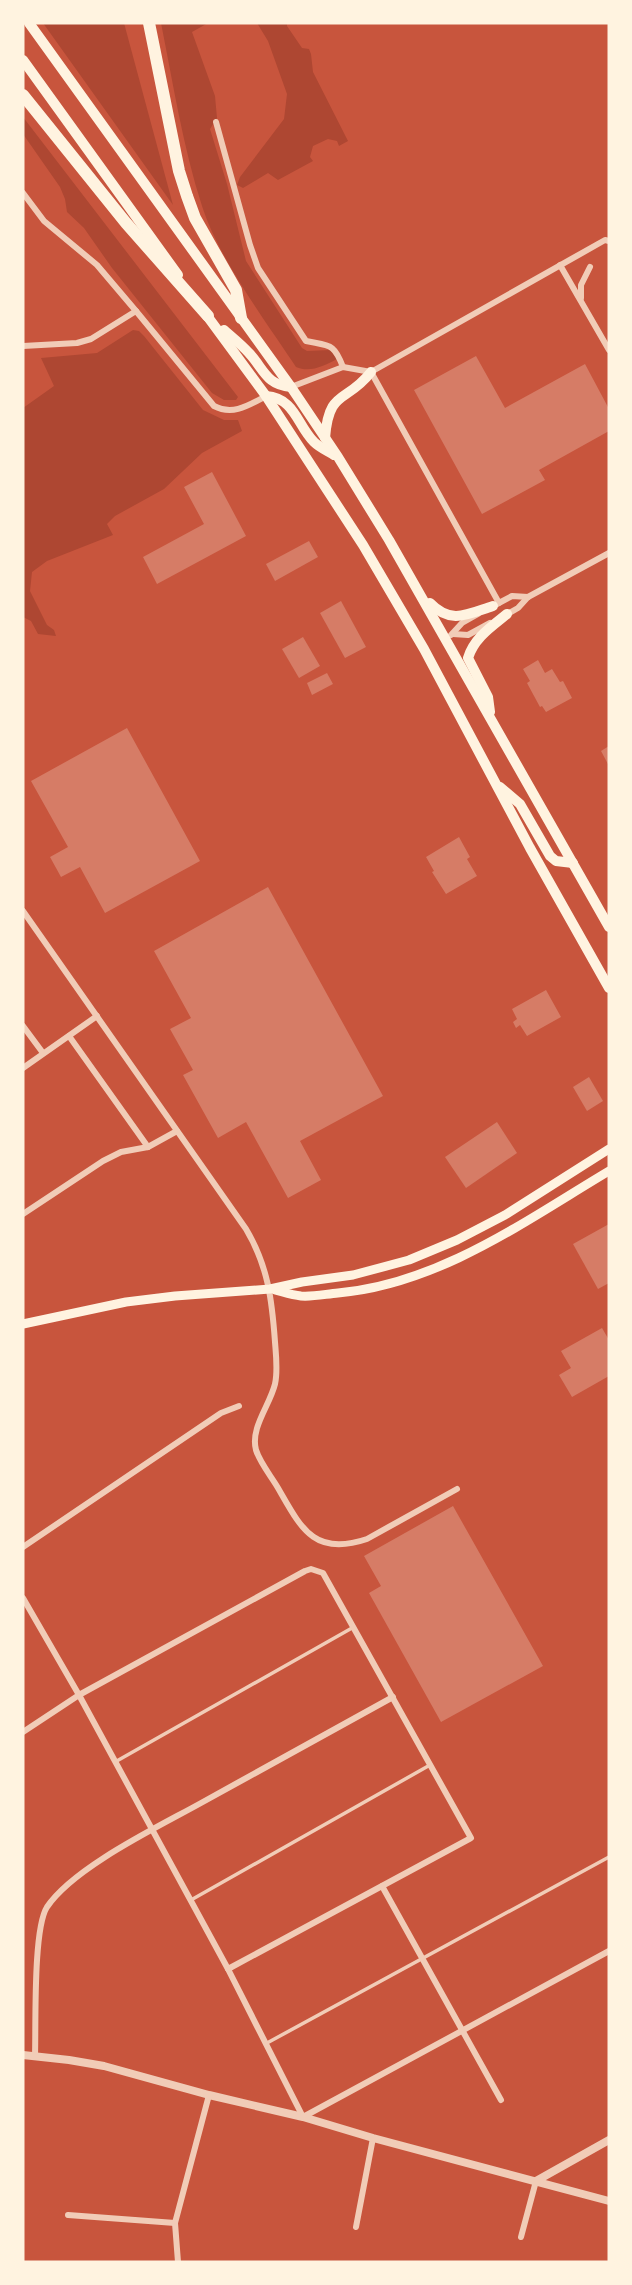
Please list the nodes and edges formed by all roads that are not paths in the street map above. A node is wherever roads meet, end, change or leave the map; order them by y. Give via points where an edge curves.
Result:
1 (29, 23) edge
2 (149, 23) edge
3 (23, 60) edge
4 (23, 95) edge
5 (216, 122) dead end
6 (23, 193) edge
7 (609, 240) edge
8 (561, 265) junction
9 (590, 267) dead end
10 (581, 298) junction
11 (136, 311) junction
12 (208, 316) junction
13 (241, 318) junction
14 (23, 346) edge
15 (609, 350) edge
16 (343, 367) junction
17 (371, 372) junction
18 (291, 387) junction
19 (267, 396) junction
20 (325, 438) junction
21 (338, 457) junction
22 (609, 553) edge
23 (420, 594) junction
24 (528, 597) junction
25 (496, 604) junction
26 (507, 614) junction
27 (449, 636) junction
28 (491, 720) junction
29 (495, 782) junction
30 (573, 863) junction
31 (23, 911) edge
32 (609, 927) edge
33 (609, 988) edge
34 (97, 1016) junction
35 (23, 1026) edge
36 (69, 1036) junction
37 (43, 1054) junction
38 (23, 1068) edge
39 (177, 1131) junction
40 (148, 1147) junction
41 (609, 1149) edge
42 (609, 1171) edge
43 (23, 1214) edge
44 (270, 1289) junction
45 (23, 1324) edge
46 (239, 1406) dead end
47 (457, 1489) dead end
48 (23, 1547) edge
49 (23, 1598) edge
50 (354, 1627) junction
51 (79, 1695) junction
52 (393, 1698) junction
53 (23, 1732) edge
54 (115, 1762) junction
55 (430, 1765) junction
56 (152, 1830) junction
57 (609, 1857) edge
58 (382, 1886) junction
59 (190, 1901) junction
60 (609, 1951) edge
61 (422, 1959) junction
62 (228, 1969) junction
63 (462, 2031) junction
64 (267, 2043) junction
65 (23, 2055) edge
66 (35, 2056) junction
67 (209, 2095) junction
68 (501, 2100) dead end
69 (303, 2117) junction
70 (373, 2138) junction
71 (609, 2140) edge
72 (536, 2181) junction
73 (609, 2201) edge
74 (68, 2215) dead end
75 (176, 2222) junction
76 (355, 2227) dead end
77 (521, 2237) dead end
78 (178, 2262) edge

1 - 13 main road
2 - 13 highway via 179,171 195,218 236,290
3 - 12 main road
4 - 12 highway
5 - 16 street via 258,268 306,341 330,346
6 - 11 street via 44,222 97,265
7 - 8 street
8 - 10 street
8 - 17 street
9 - 10 street
10 - 15 street
11 - 14 street via 91,339
11 - 19 street via 214,406 235,410
12 - 18 main road via 250,353 272,381
12 - 19 main road
13 - 18 main road
16 - 17 street
16 - 18 street
17 - 20 main road via 332,405
17 - 25 street
18 - 20 main road
19 - 21 main road via 285,402 314,443
19 - 29 main road via 369,555
20 - 21 main road
21 - 23 main road
22 - 24 street
23 - 25 main road via 438,611 454,617
23 - 27 main road
24 - 25 street via 512,596
24 - 26 street
25 - 27 street
26 - 27 street via 468,635
26 - 28 main road via 478,639 468,658 488,697
27 - 28 main road
28 - 30 main road
29 - 30 main road via 520,804 556,861
29 - 33 main road
30 - 32 main road
31 - 34 street
34 - 36 street
34 - 39 street
35 - 37 street
36 - 37 street
36 - 40 street
37 - 38 street
39 - 40 street
39 - 44 street via 255,1244
40 - 43 street via 103,1161
41 - 44 main road via 486,1226 409,1260
42 - 44 main road via 485,1245 415,1275 359,1291 303,1296
44 - 45 main road via 126,1302
44 - 47 street via 275,1383 255,1435 256,1451 300,1527 324,1543 354,1544
46 - 48 street via 217,1415
49 - 51 street
50 - 51 street via 326,1576 316,1570 305,1571
50 - 52 street
50 - 54 lane
51 - 53 street
51 - 54 street
52 - 55 street
52 - 56 street
54 - 56 street
55 - 58 street via 471,1838
55 - 59 lane
56 - 59 street
56 - 66 street via 90,1867 46,1909 38,1936
57 - 61 lane
58 - 61 street
58 - 62 street
59 - 62 street
60 - 63 street
61 - 63 street
61 - 64 lane
62 - 64 street
63 - 68 street
63 - 69 street
64 - 69 street
65 - 66 street
66 - 67 street via 104,2066
67 - 69 street
67 - 75 street
69 - 70 street
70 - 72 street
70 - 76 street
71 - 72 street
72 - 73 street
72 - 77 street
74 - 75 street
75 - 78 street

